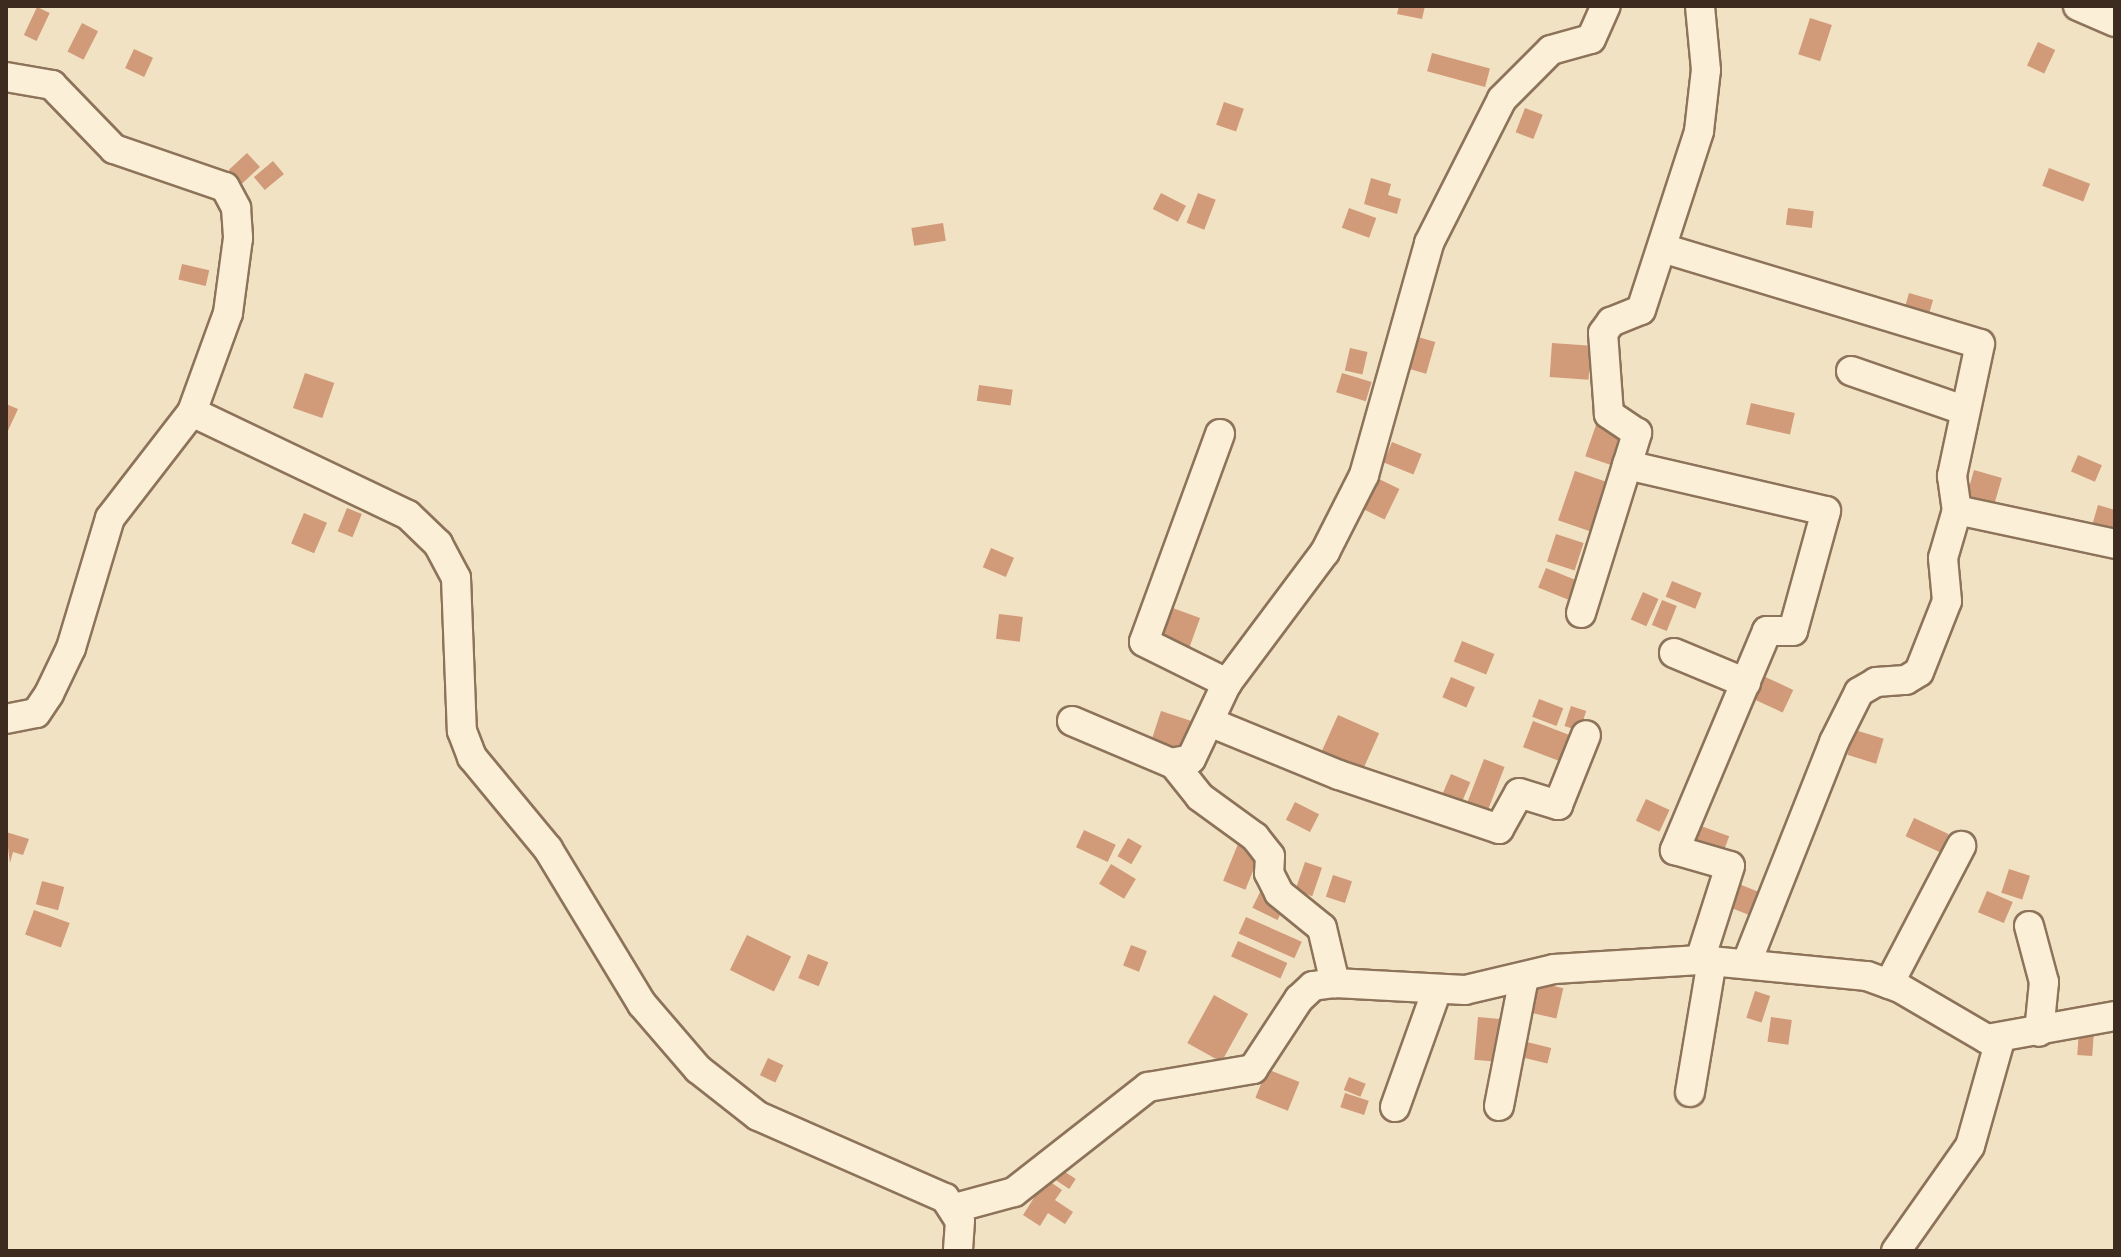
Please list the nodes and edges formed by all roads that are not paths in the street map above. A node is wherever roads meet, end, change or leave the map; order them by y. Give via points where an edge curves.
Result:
1 (1606, 6) edge
2 (1700, 6) edge
3 (2078, 6) edge
4 (2115, 22) edge
5 (6, 77) edge
6 (1662, 248) junction
7 (1851, 371) dead end
8 (1961, 409) junction
9 (192, 412) junction
10 (1220, 434) dead end
11 (1627, 465) junction
12 (1957, 510) junction
13 (2115, 544) edge
14 (1581, 613) dead end
15 (1674, 653) dead end
16 (1227, 683) junction
17 (1746, 683) junction
18 (6, 719) edge
19 (1072, 721) dead end
20 (1212, 723) junction
21 (1586, 735) dead end
22 (1173, 763) junction
23 (1961, 846) dead end
24 (2029, 926) dead end
25 (1706, 960) junction
26 (1747, 962) junction
27 (1524, 977) junction
28 (1335, 983) junction
29 (1889, 984) junction
30 (1437, 990) junction
31 (2115, 1016) edge
32 (2039, 1032) junction
33 (2000, 1040) junction
34 (1690, 1092) dead end
35 (1499, 1106) dead end
36 (1395, 1107) dead end
37 (955, 1208) junction
38 (958, 1251) edge
39 (1896, 1251) edge

1 - 16 street via 1591,39 1551,50 1502,99 1429,243 1364,475 1325,552
2 - 6 street via 1705,101
3 - 4 street
5 - 9 street via 52,85 114,149 225,187 236,208 238,238 230,298
6 - 8 street via 1980,344
6 - 11 street via 1638,315 1611,322 1603,333 1609,414 1637,433
7 - 8 street
8 - 12 street via 1952,476
9 - 18 street via 110,518 71,648 49,694 36,713
9 - 37 street via 408,515 438,544 456,578 462,731 472,757 548,849 642,1004 698,1069 758,1116 931,1189
10 - 16 street via 1144,642
11 - 14 street
11 - 17 street via 1826,511 1793,631 1767,631
12 - 13 street
12 - 26 street via 1943,558 1947,601 1919,672 1859,692
15 - 17 street
16 - 20 street
17 - 25 street via 1675,850 1730,866
19 - 22 street
20 - 21 street via 1339,775 1499,829 1519,793 1558,805
20 - 22 street via 1191,759
22 - 28 street via 1200,797 1270,856 1269,873 1279,893 1322,928
23 - 29 street
24 - 32 street via 2044,982
25 - 26 street
25 - 27 street via 1613,963
25 - 34 street
26 - 29 street via 1829,969
27 - 30 street
27 - 35 street
28 - 30 street
28 - 37 street via 1313,986 1299,999 1253,1069 1148,1087 1014,1192
29 - 33 street via 1969,1032
30 - 36 street
31 - 32 street
32 - 33 street
33 - 39 street via 1970,1146
37 - 38 street

